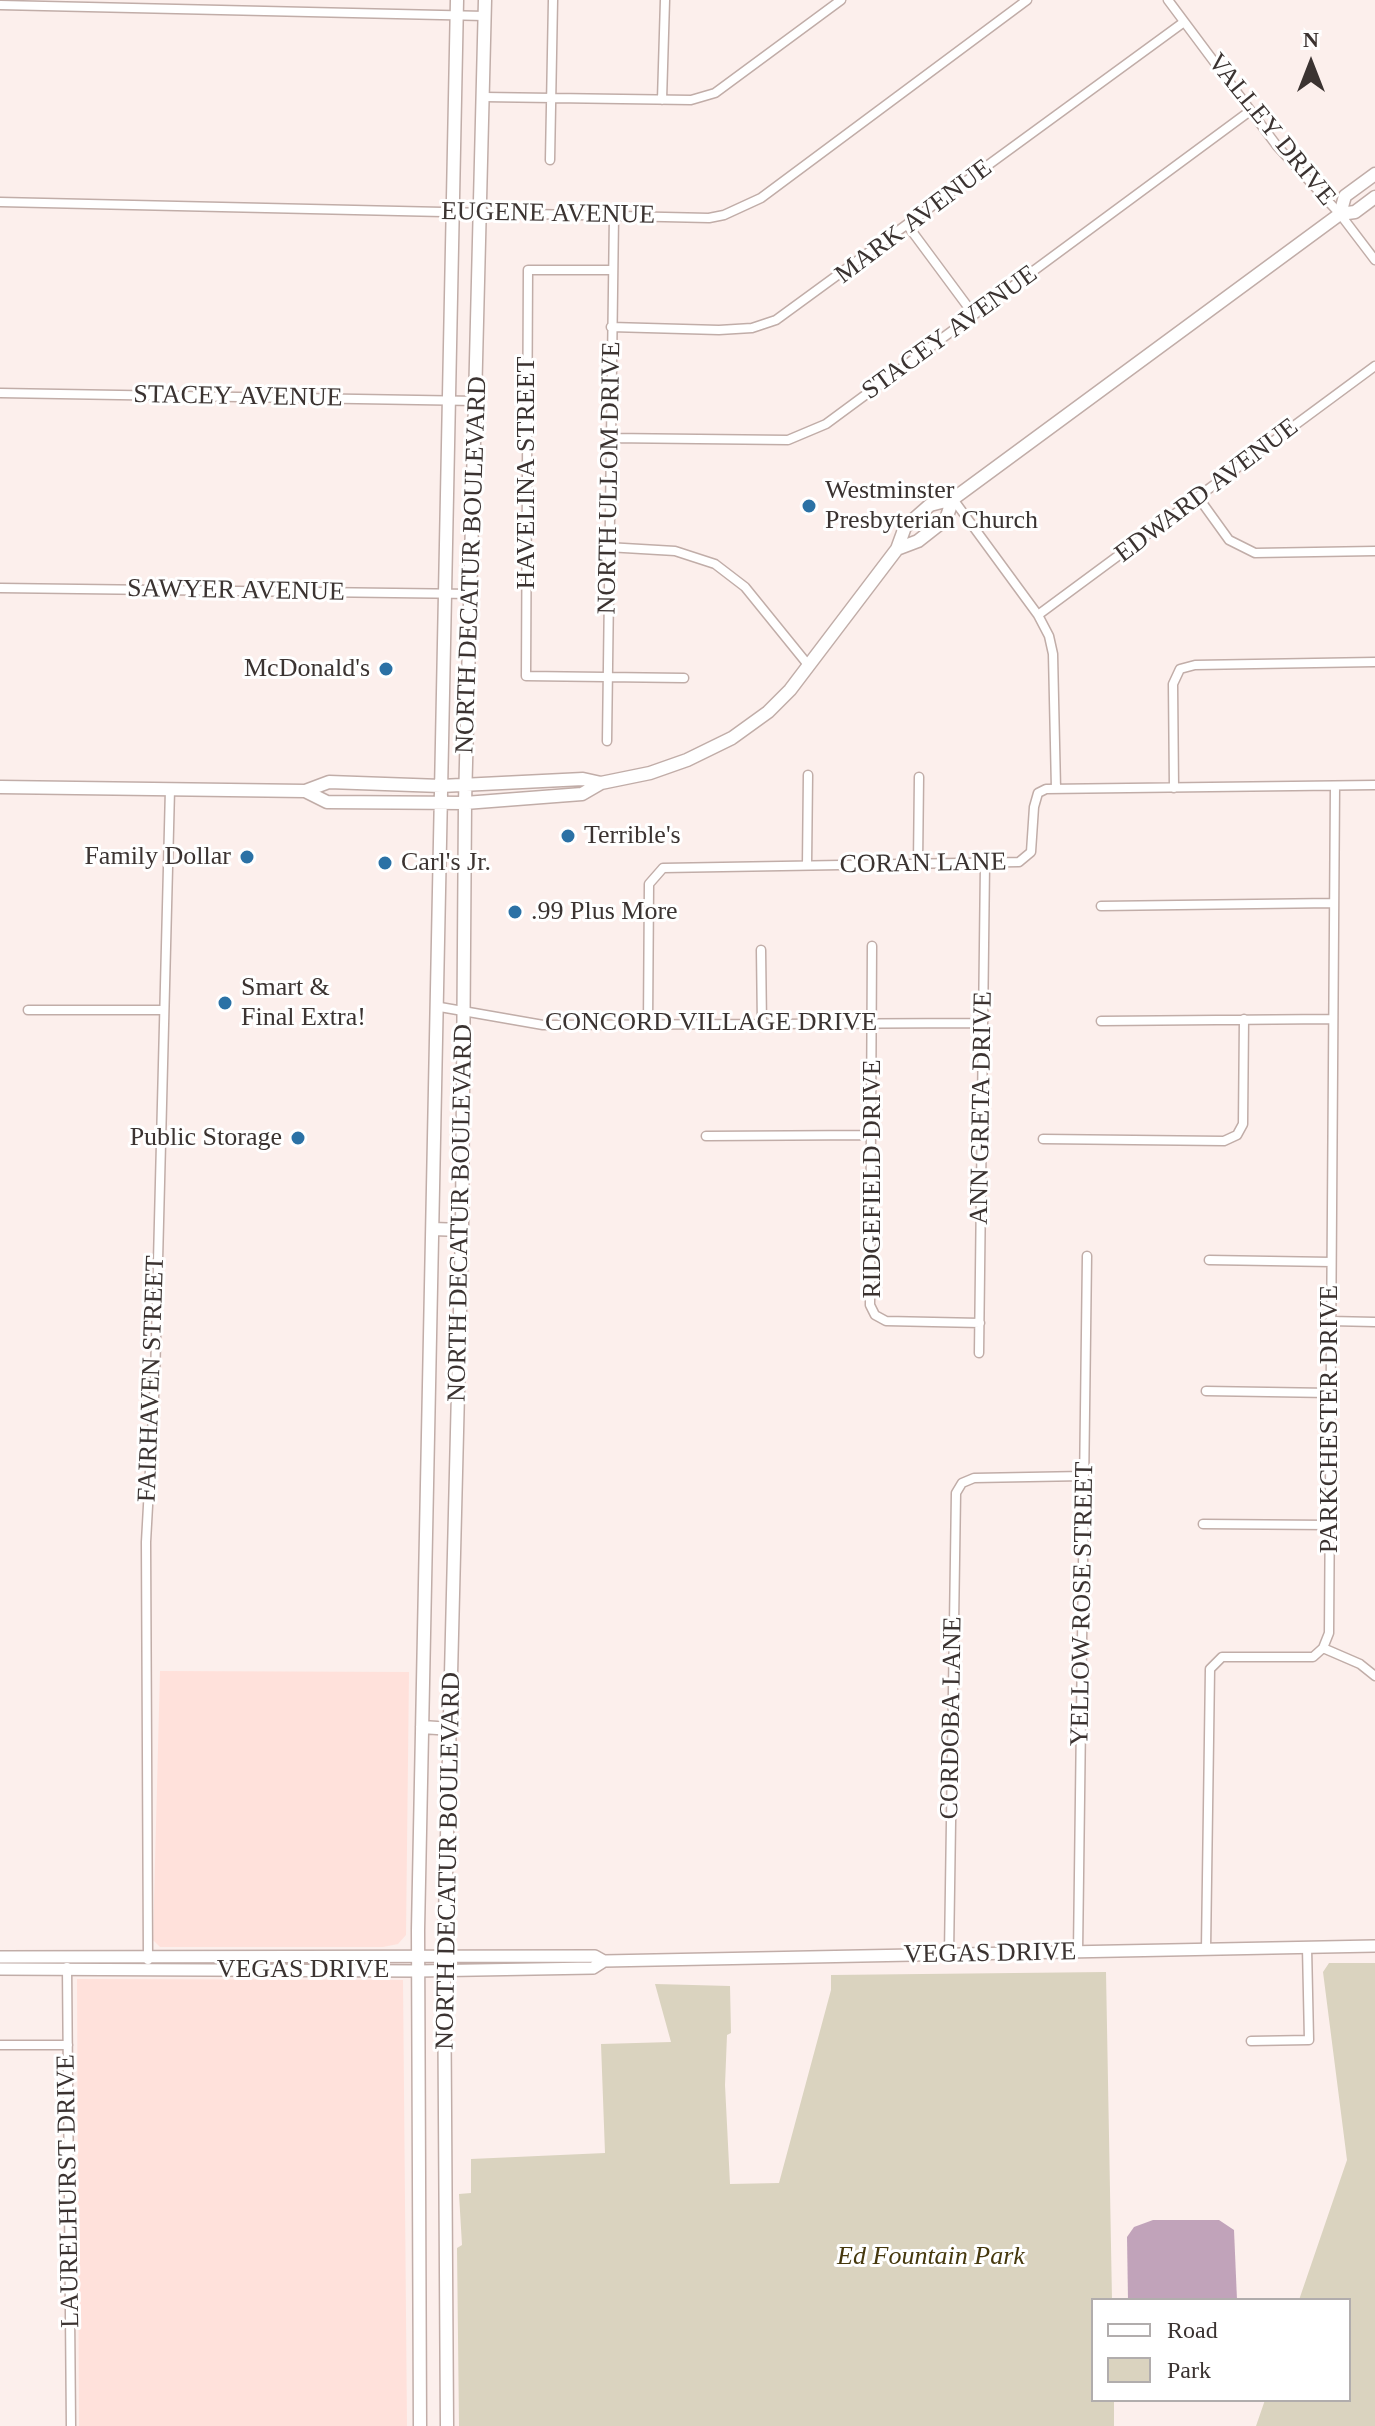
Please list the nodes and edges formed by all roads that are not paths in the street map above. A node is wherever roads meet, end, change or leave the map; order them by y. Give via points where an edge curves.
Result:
1 (457, 0) edge
2 (485, 0) edge
3 (553, 0) edge
4 (665, 0) edge
5 (841, 0) edge
6 (1027, 0) edge
7 (1168, 0) edge
8 (0, 5) edge
9 (457, 15) junction
10 (485, 16) junction
11 (1184, 22) junction
12 (484, 97) junction
13 (550, 97) junction
14 (662, 100) junction
15 (1250, 111) junction
16 (550, 160) dead end
17 (1375, 174) edge
18 (1375, 197) edge
19 (0, 202) edge
20 (454, 210) junction
21 (482, 211) junction
22 (1340, 214) junction
23 (614, 215) junction
24 (908, 226) junction
25 (1375, 260) edge
26 (613, 270) junction
27 (974, 315) junction
28 (611, 327) junction
29 (1375, 366) edge
30 (0, 393) edge
31 (451, 401) junction
32 (477, 401) junction
33 (609, 438) junction
34 (1198, 497) junction
35 (953, 499) junction
36 (607, 547) junction
37 (897, 549) junction
38 (1375, 551) edge
39 (0, 588) edge
40 (448, 593) junction
41 (473, 594) junction
42 (1038, 615) junction
43 (1375, 662) edge
44 (809, 666) junction
45 (609, 678) junction
46 (684, 678) dead end
47 (607, 741) dead end
48 (808, 775) dead end
49 (919, 777) dead end
50 (601, 783) junction
51 (465, 785) junction
52 (1375, 785) edge
53 (441, 786) junction
54 (1335, 786) junction
55 (0, 787) edge
56 (1174, 788) junction
57 (170, 789) junction
58 (1056, 789) junction
59 (305, 791) junction
60 (440, 803) junction
61 (465, 803) junction
62 (918, 864) junction
63 (985, 864) junction
64 (807, 865) junction
65 (1333, 903) junction
66 (1101, 906) dead end
67 (872, 946) dead end
68 (761, 950) dead end
69 (440, 1007) junction
70 (28, 1010) dead end
71 (162, 1010) junction
72 (464, 1012) junction
73 (1244, 1019) junction
74 (1332, 1019) junction
75 (1101, 1021) dead end
76 (983, 1023) junction
77 (873, 1024) junction
78 (648, 1025) junction
79 (762, 1025) junction
80 (872, 1135) junction
81 (706, 1136) dead end
82 (1043, 1139) dead end
83 (433, 1229) junction
84 (462, 1230) junction
85 (1087, 1256) dead end
86 (1209, 1260) dead end
87 (1331, 1262) junction
88 (1330, 1321) junction
89 (1375, 1322) edge
90 (980, 1323) junction
91 (979, 1353) dead end
92 (1206, 1391) dead end
93 (1330, 1393) junction
94 (456, 1457) junction
95 (430, 1458) junction
96 (1084, 1476) junction
97 (1203, 1524) dead end
98 (1329, 1525) junction
99 (1323, 1648) junction
100 (1375, 1676) edge
101 (422, 1727) junction
102 (452, 1729) junction
103 (1375, 1946) edge
104 (1307, 1947) junction
105 (1206, 1949) junction
106 (1078, 1952) junction
107 (949, 1954) junction
108 (0, 1957) edge
109 (250, 1957) junction
110 (67, 1963) junction
111 (148, 1963) junction
112 (199, 1963) junction
113 (418, 1964) junction
114 (444, 1964) junction
115 (0, 1969) edge
116 (250, 1970) junction
117 (1251, 2041) dead end
118 (0, 2045) edge
119 (68, 2045) junction
120 (420, 2304) junction
121 (446, 2304) junction
122 (420, 2322) junction
123 (446, 2322) junction
124 (420, 2407) junction
125 (71, 2426) edge
126 (420, 2426) edge
127 (428, 2426) edge
128 (447, 2426) edge

1 - 9 main road, NORTH DECATUR BOULEVARD
2 - 10 main road, NORTH DECATUR BOULEVARD
3 - 13 street
4 - 14 street
5 - 14 street via 715,93
6 - 23 street, EUGENE AVENUE via 761,198 709,218
7 - 11 street, VALLEY DRIVE
8 - 9 street
9 - 10 street
9 - 20 main road, NORTH DECATUR BOULEVARD
10 - 12 main road, NORTH DECATUR BOULEVARD
11 - 15 street, VALLEY DRIVE
11 - 24 street, MARK AVENUE
12 - 13 street
12 - 21 main road, NORTH DECATUR BOULEVARD
13 - 14 street
13 - 16 street
15 - 22 street, VALLEY DRIVE
15 - 27 street, STACEY AVENUE
17 - 22 main road via 1345,196
18 - 22 main road via 1355,212
19 - 20 street, EUGENE AVENUE
20 - 21 street, EUGENE AVENUE
20 - 31 main road, NORTH DECATUR BOULEVARD
21 - 23 street, EUGENE AVENUE
21 - 32 main road, NORTH DECATUR BOULEVARD
22 - 25 street, VALLEY DRIVE
22 - 35 main road
23 - 26 street, NORTH ULLOM DRIVE
24 - 27 street
24 - 28 street, MARK AVENUE via 776,320 719,330
26 - 28 street, NORTH ULLOM DRIVE
26 - 45 street, HAVELINA STREET via 528,270 526,676
27 - 33 street, STACEY AVENUE via 826,424 801,436
28 - 33 street, NORTH ULLOM DRIVE
29 - 34 street, EDWARD AVENUE
30 - 31 street, STACEY AVENUE
31 - 32 street, STACEY AVENUE
31 - 40 main road, NORTH DECATUR BOULEVARD
32 - 41 main road, NORTH DECATUR BOULEVARD
33 - 36 street, NORTH ULLOM DRIVE
34 - 38 street via 1229,540 1255,553
34 - 42 street, EDWARD AVENUE
35 - 37 main road via 946,519 918,541
35 - 37 main road via 930,505 905,527
35 - 42 street
36 - 44 street via 675,551 715,564 745,587
36 - 45 street, NORTH ULLOM DRIVE
37 - 44 main road
39 - 40 street, SAWYER AVENUE
40 - 41 street, SAWYER AVENUE
40 - 53 main road, NORTH DECATUR BOULEVARD
41 - 51 main road, NORTH DECATUR BOULEVARD
42 - 58 street via 1053,654
43 - 56 street via 1180,669 1173,684
44 - 50 main road via 768,712 732,738 650,773
45 - 46 street
45 - 47 street, NORTH ULLOM DRIVE
48 - 64 street
49 - 62 street
50 - 51 main road via 583,779
50 - 61 main road via 582,794
51 - 53 main road
51 - 61 main road, NORTH DECATUR BOULEVARD
52 - 54 street
53 - 59 main road via 329,782
53 - 60 main road, NORTH DECATUR BOULEVARD
54 - 56 street
54 - 65 street, PARKCHESTER DRIVE
55 - 57 main road
56 - 58 street
57 - 59 main road
57 - 71 street, FAIRHAVEN STREET
58 - 63 street, CORAN LANE via 1038,793 1026,859
59 - 60 main road via 327,802
60 - 61 main road
60 - 69 main road, NORTH DECATUR BOULEVARD
61 - 72 main road, NORTH DECATUR BOULEVARD
62 - 63 street, CORAN LANE
62 - 64 street, CORAN LANE
63 - 76 street, ANN GRETA DRIVE
64 - 78 street, CORAN LANE via 663,868 654,875 649,884
65 - 66 street
65 - 74 street, PARKCHESTER DRIVE
67 - 77 street, RIDGEFIELD DRIVE
68 - 79 street
69 - 72 street, CONCORD VILLAGE DRIVE
69 - 83 main road, NORTH DECATUR BOULEVARD
70 - 71 street
71 - 111 street, FAIRHAVEN STREET via 155,1379 146,1542
72 - 78 street, CONCORD VILLAGE DRIVE via 543,1025
72 - 84 main road, NORTH DECATUR BOULEVARD
73 - 74 street
73 - 75 street
73 - 82 street via 1243,1124 1237,1135 1224,1141
74 - 87 street, PARKCHESTER DRIVE
76 - 77 street, CONCORD VILLAGE DRIVE
76 - 90 street, ANN GRETA DRIVE
77 - 79 street, CONCORD VILLAGE DRIVE
77 - 80 street, RIDGEFIELD DRIVE
78 - 79 street, CONCORD VILLAGE DRIVE
80 - 81 street
80 - 90 street, RIDGEFIELD DRIVE via 870,1305 875,1315 886,1321
83 - 84 main road
83 - 95 main road, NORTH DECATUR BOULEVARD
84 - 94 main road, NORTH DECATUR BOULEVARD
85 - 96 street, YELLOW ROSE STREET
86 - 87 street
87 - 88 street, PARKCHESTER DRIVE
88 - 89 street
88 - 93 street, PARKCHESTER DRIVE
90 - 91 street, ANN GRETA DRIVE
92 - 93 street
93 - 98 street, PARKCHESTER DRIVE
94 - 95 main road
94 - 102 main road, NORTH DECATUR BOULEVARD
95 - 101 main road, NORTH DECATUR BOULEVARD
96 - 106 street, YELLOW ROSE STREET
96 - 107 street, CORDOBA LANE via 974,1478 956,1493
97 - 98 street
98 - 99 street, PARKCHESTER DRIVE via 1329,1633
99 - 100 street
99 - 105 street via 1313,1657 1222,1657 1210,1669
101 - 102 main road
101 - 113 main road, NORTH DECATUR BOULEVARD
102 - 114 main road, NORTH DECATUR BOULEVARD
103 - 104 main road, VEGAS DRIVE
104 - 105 main road, VEGAS DRIVE
104 - 117 street via 1309,2040
105 - 106 main road, VEGAS DRIVE
106 - 107 main road, VEGAS DRIVE
107 - 114 main road, VEGAS DRIVE via 604,1961 593,1968
108 - 110 main road, VEGAS DRIVE
109 - 112 main road, VEGAS DRIVE
109 - 113 main road, VEGAS DRIVE
109 - 116 main road
110 - 111 main road, VEGAS DRIVE
110 - 115 main road, VEGAS DRIVE
110 - 119 street, LAURELHURST DRIVE
111 - 112 main road, VEGAS DRIVE
112 - 116 main road, VEGAS DRIVE
113 - 114 main road, VEGAS DRIVE
113 - 116 main road, VEGAS DRIVE
113 - 120 main road, NORTH DECATUR BOULEVARD
114 - 121 main road, NORTH DECATUR BOULEVARD
118 - 119 street
119 - 125 street, LAURELHURST DRIVE
120 - 121 main road
120 - 122 main road, NORTH DECATUR BOULEVARD
121 - 123 main road, NORTH DECATUR BOULEVARD
122 - 123 main road
122 - 124 main road, NORTH DECATUR BOULEVARD
123 - 128 main road, NORTH DECATUR BOULEVARD
124 - 126 main road, NORTH DECATUR BOULEVARD
124 - 127 main road

